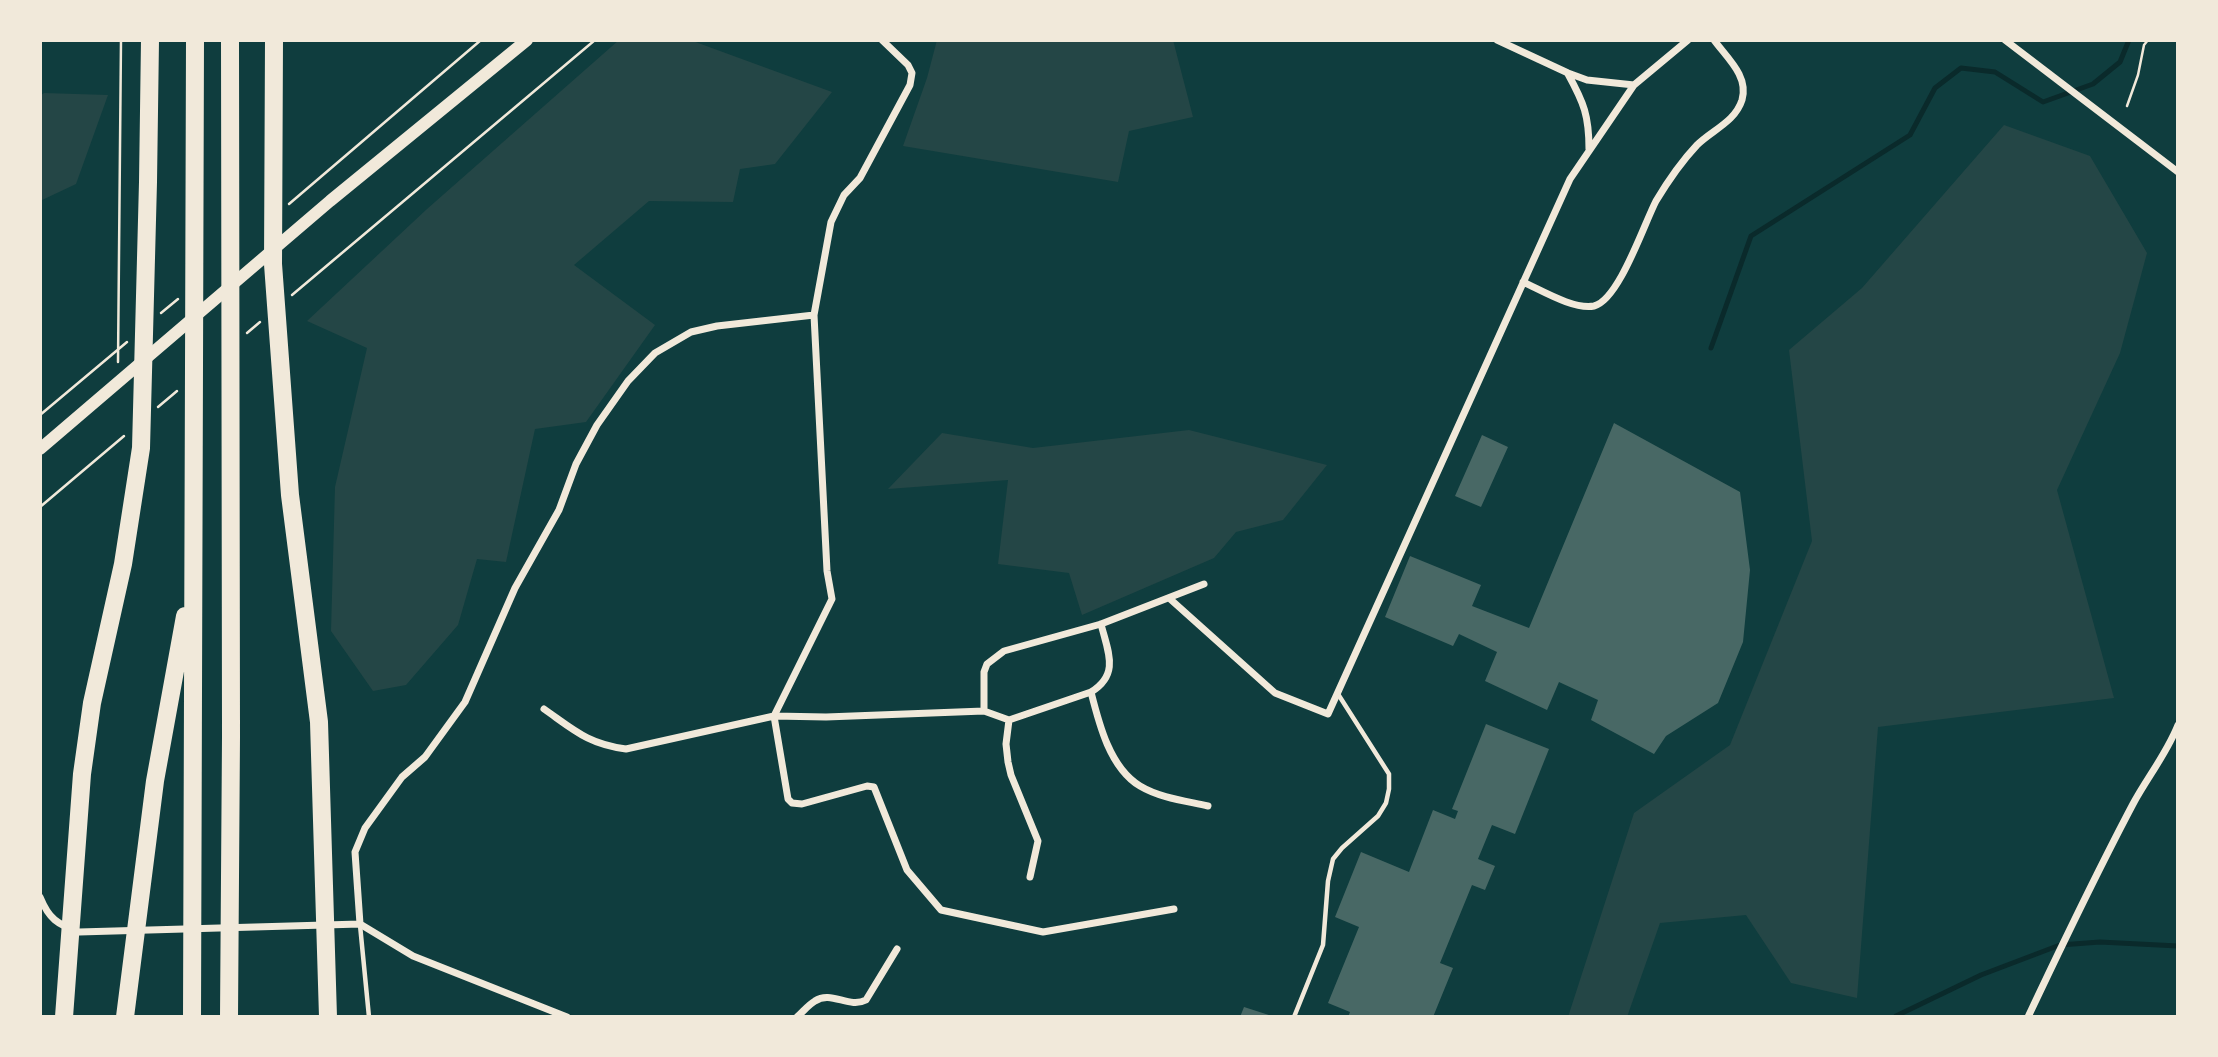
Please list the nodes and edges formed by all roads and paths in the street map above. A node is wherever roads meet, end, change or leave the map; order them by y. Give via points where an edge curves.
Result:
1 (121, 40) edge
2 (150, 40) edge
3 (195, 40) edge
4 (230, 40) edge
5 (274, 40) edge
6 (527, 40) edge
7 (595, 40) edge
8 (882, 40) edge
9 (1497, 40) edge
10 (1688, 40) edge
11 (1714, 40) edge
12 (2005, 40) edge
13 (2148, 40) edge
14 (1568, 74) junction
15 (1634, 85) junction
16 (2127, 106) dead end
17 (1589, 150) junction
18 (2178, 172) edge
19 (1524, 282) junction
20 (286, 300) dead end
21 (814, 314) junction
22 (264, 318) dead end
23 (243, 336) dead end
24 (118, 382) junction
25 (179, 390) dead end
26 (158, 408) dead end
27 (126, 435) dead end
28 (40, 449) edge
29 (40, 507) edge
30 (193, 568) junction
31 (1204, 584) dead end
32 (1170, 598) junction
33 (1101, 624) junction
34 (1091, 692) junction
35 (1338, 694) junction
36 (544, 709) dead end
37 (984, 711) junction
38 (774, 716) junction
39 (1009, 720) junction
40 (2178, 725) edge
41 (1208, 806) dead end
42 (1030, 877) dead end
43 (40, 897) edge
44 (1174, 909) dead end
45 (360, 924) junction
46 (897, 949) dead end
47 (64, 1017) edge
48 (125, 1017) edge
49 (192, 1017) edge
50 (229, 1017) edge
51 (328, 1017) edge
52 (369, 1017) edge
53 (567, 1017) edge
54 (797, 1017) edge
55 (1294, 1017) edge
56 (2028, 1017) edge

1 - 24 path
2 - 47 highway via 141,448 82,774
3 - 30 highway
4 - 50 highway
5 - 51 highway via 273,264 290,495 319,722
6 - 24 main road
7 - 20 path
8 - 21 street via 908,65 910,85 831,222
9 - 14 street
10 - 15 street
11 - 19 street via 1742,77 1742,102 1671,176 1609,295 1596,306 1581,305
12 - 18 street
13 - 16 path
14 - 15 street
14 - 17 street via 1589,122
15 - 17 street
17 - 19 street via 1570,179
19 - 35 street
21 - 38 street via 832,599
21 - 45 street via 691,332 655,353 628,381 576,464 559,510 515,588 466,702 365,828 355,852
22 - 23 path
24 - 28 main road
25 - 26 path
27 - 29 path
30 - 48 highway via 155,781
30 - 49 highway
31 - 32 street
32 - 33 street
32 - 35 street via 1275,693 1328,714
33 - 34 street via 1109,669 1106,680
33 - 37 street via 995,656 984,672
34 - 39 street
34 - 41 street via 1107,740 1124,771 1140,786
35 - 55 lane via 1389,774 1389,789 1378,816 1334,859 1323,945
36 - 38 street via 586,739 626,749
37 - 38 street
37 - 39 street
38 - 44 street via 790,801 802,804 874,787 907,870 941,910 1045,932
39 - 42 street via 1006,744 1011,775 1038,841
40 - 56 street via 2076,914
43 - 45 street via 58,924 79,933
45 - 52 lane
45 - 53 street via 413,956
46 - 54 street via 866,1000 853,1004 816,999

